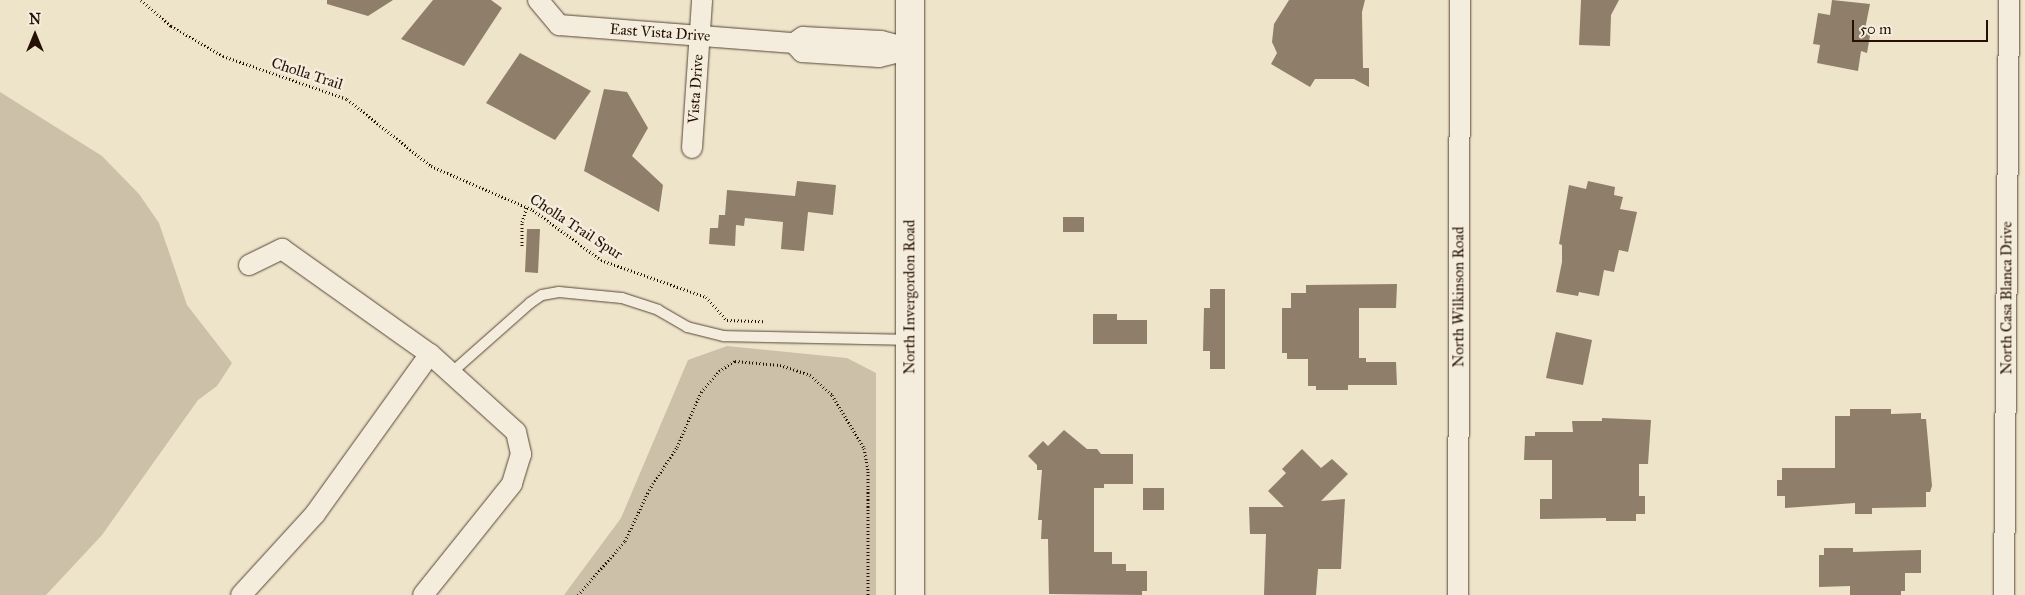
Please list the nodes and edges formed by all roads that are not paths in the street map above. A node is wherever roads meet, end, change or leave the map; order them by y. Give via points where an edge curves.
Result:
1 (538, 0) edge
2 (702, 0) edge
3 (910, 0) edge
4 (1460, 0) edge
5 (2009, 0) edge
6 (700, 36) junction
7 (910, 49) junction
8 (692, 148) dead end
9 (249, 265) dead end
10 (910, 340) junction
11 (430, 354) junction
12 (450, 373) junction
13 (241, 595) edge
14 (423, 595) edge
15 (910, 595) edge
16 (1458, 595) edge
17 (2004, 595) edge

1 - 6 street, East Vista Drive via 560,25
2 - 6 street, Vista Drive
3 - 7 street, North Invergordon Road
4 - 16 street, North Wilkinson Road
5 - 17 street, North Casa Blanca Drive
6 - 7 street, East Vista Drive via 794,43 802,52 880,57
6 - 8 street, Vista Drive
7 - 10 street, North Invergordon Road
9 - 11 street via 282,249
10 - 12 lane via 724,336 687,326 658,310 622,298 559,292 542,295 530,303
10 - 15 street, North Invergordon Road
11 - 12 street
11 - 13 street via 315,514
12 - 14 street via 516,432 520,454 512,484

